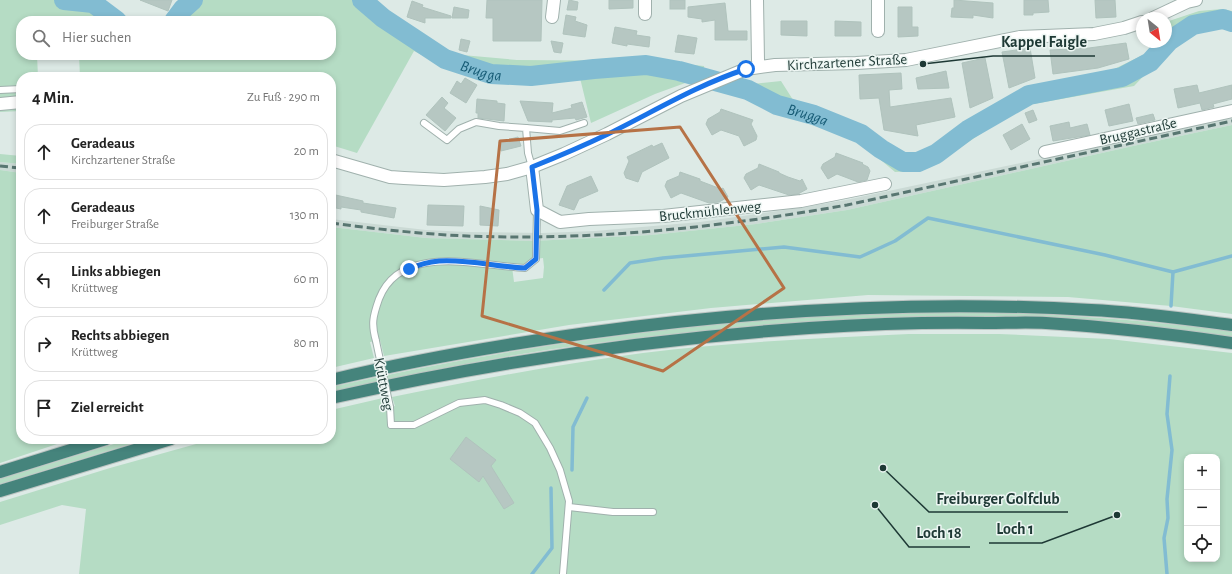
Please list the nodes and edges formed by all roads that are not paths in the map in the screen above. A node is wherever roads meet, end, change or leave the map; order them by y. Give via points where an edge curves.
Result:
1 (554, 0) edge
2 (645, 0) edge
3 (757, 0) edge
4 (878, 0) edge
5 (1196, 0) edge
6 (1166, 12) edge
7 (645, 14) dead end
8 (552, 17) dead end
9 (1136, 24) edge
10 (878, 31) dead end
11 (759, 66) junction
12 (16, 89) edge
13 (0, 90) edge
14 (16, 102) edge
15 (0, 104) edge
16 (1232, 110) edge
17 (424, 123) dead end
18 (584, 123) dead end
19 (526, 128) junction
20 (1045, 152) dead end
21 (336, 161) edge
22 (532, 167) junction
23 (885, 184) dead end
24 (537, 210) junction
25 (1232, 325) edge
26 (1232, 343) edge
27 (336, 379) edge
28 (336, 397) edge
29 (90, 444) edge
30 (155, 444) edge
31 (0, 472) edge
32 (0, 491) edge
33 (569, 507) junction
34 (652, 512) dead end
35 (563, 574) edge

1 - 8 street
2 - 7 street
3 - 11 street
4 - 10 street
5 - 6 street
9 - 11 street, Kirchzartener Straße via 1094,34 1020,37 906,60
11 - 22 street, Kirchzartener Straße via 700,87 607,134
12 - 13 lane
14 - 15 street
16 - 20 street, Bruggastraße
17 - 19 lane via 447,140 459,129 476,122
18 - 19 lane via 560,131
19 - 22 lane
21 - 22 street, Kirchzartener Straße via 390,177 425,180 485,178
22 - 24 street, Krüttweg
23 - 24 street, Bruckmühlenweg via 801,201 663,216 560,222
24 - 33 lane, Krüttweg, bridge via 536,259 525,268 438,261 415,266 392,279 384,288 374,315 372,329 390,407 391,425 414,425 459,403 485,400 520,412 535,423 550,448 560,470
25 - 27 highway via 1094,310 986,305 762,313 630,327 536,341 430,359
26 - 28 highway via 1044,323 879,323 666,340 534,359
29 - 31 highway
30 - 32 highway
33 - 34 lane via 613,512
33 - 35 lane, Krüttweg

